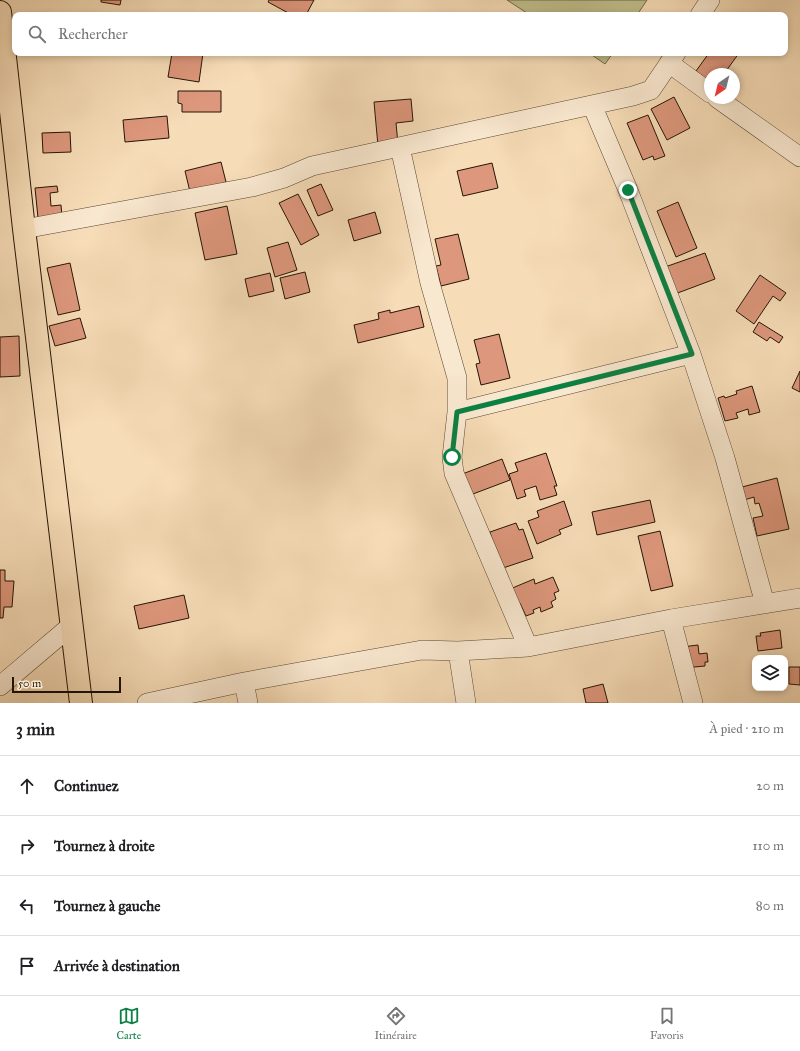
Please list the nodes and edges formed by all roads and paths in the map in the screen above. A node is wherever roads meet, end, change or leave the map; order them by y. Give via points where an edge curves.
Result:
1 (710, 0) edge
2 (0, 12) edge
3 (702, 12) edge
4 (672, 58) edge
5 (704, 87) edge
6 (725, 104) edge
7 (592, 105) junction
8 (400, 147) junction
9 (800, 157) edge
10 (24, 229) junction
11 (692, 354) junction
12 (457, 412) junction
13 (800, 598) edge
14 (765, 604) junction
15 (671, 619) junction
16 (72, 625) junction
17 (528, 647) junction
18 (458, 651) junction
19 (244, 682) junction
20 (0, 686) edge
21 (81, 703) edge
22 (147, 703) edge
23 (248, 703) edge
24 (466, 703) edge
25 (693, 703) edge

1 - 3 street
2 - 10 main road
4 - 5 street
4 - 7 street via 651,90
6 - 9 street
7 - 8 street
7 - 11 street
8 - 10 street via 312,166 252,188
8 - 12 street via 430,283 457,378
10 - 16 main road
11 - 12 street
11 - 14 street via 725,458
12 - 17 street via 452,457 454,473
13 - 14 street
14 - 15 street
15 - 17 street
15 - 25 street
16 - 20 street
16 - 21 main road
17 - 18 street
18 - 19 street via 422,650
18 - 24 street
19 - 22 street
19 - 23 street

